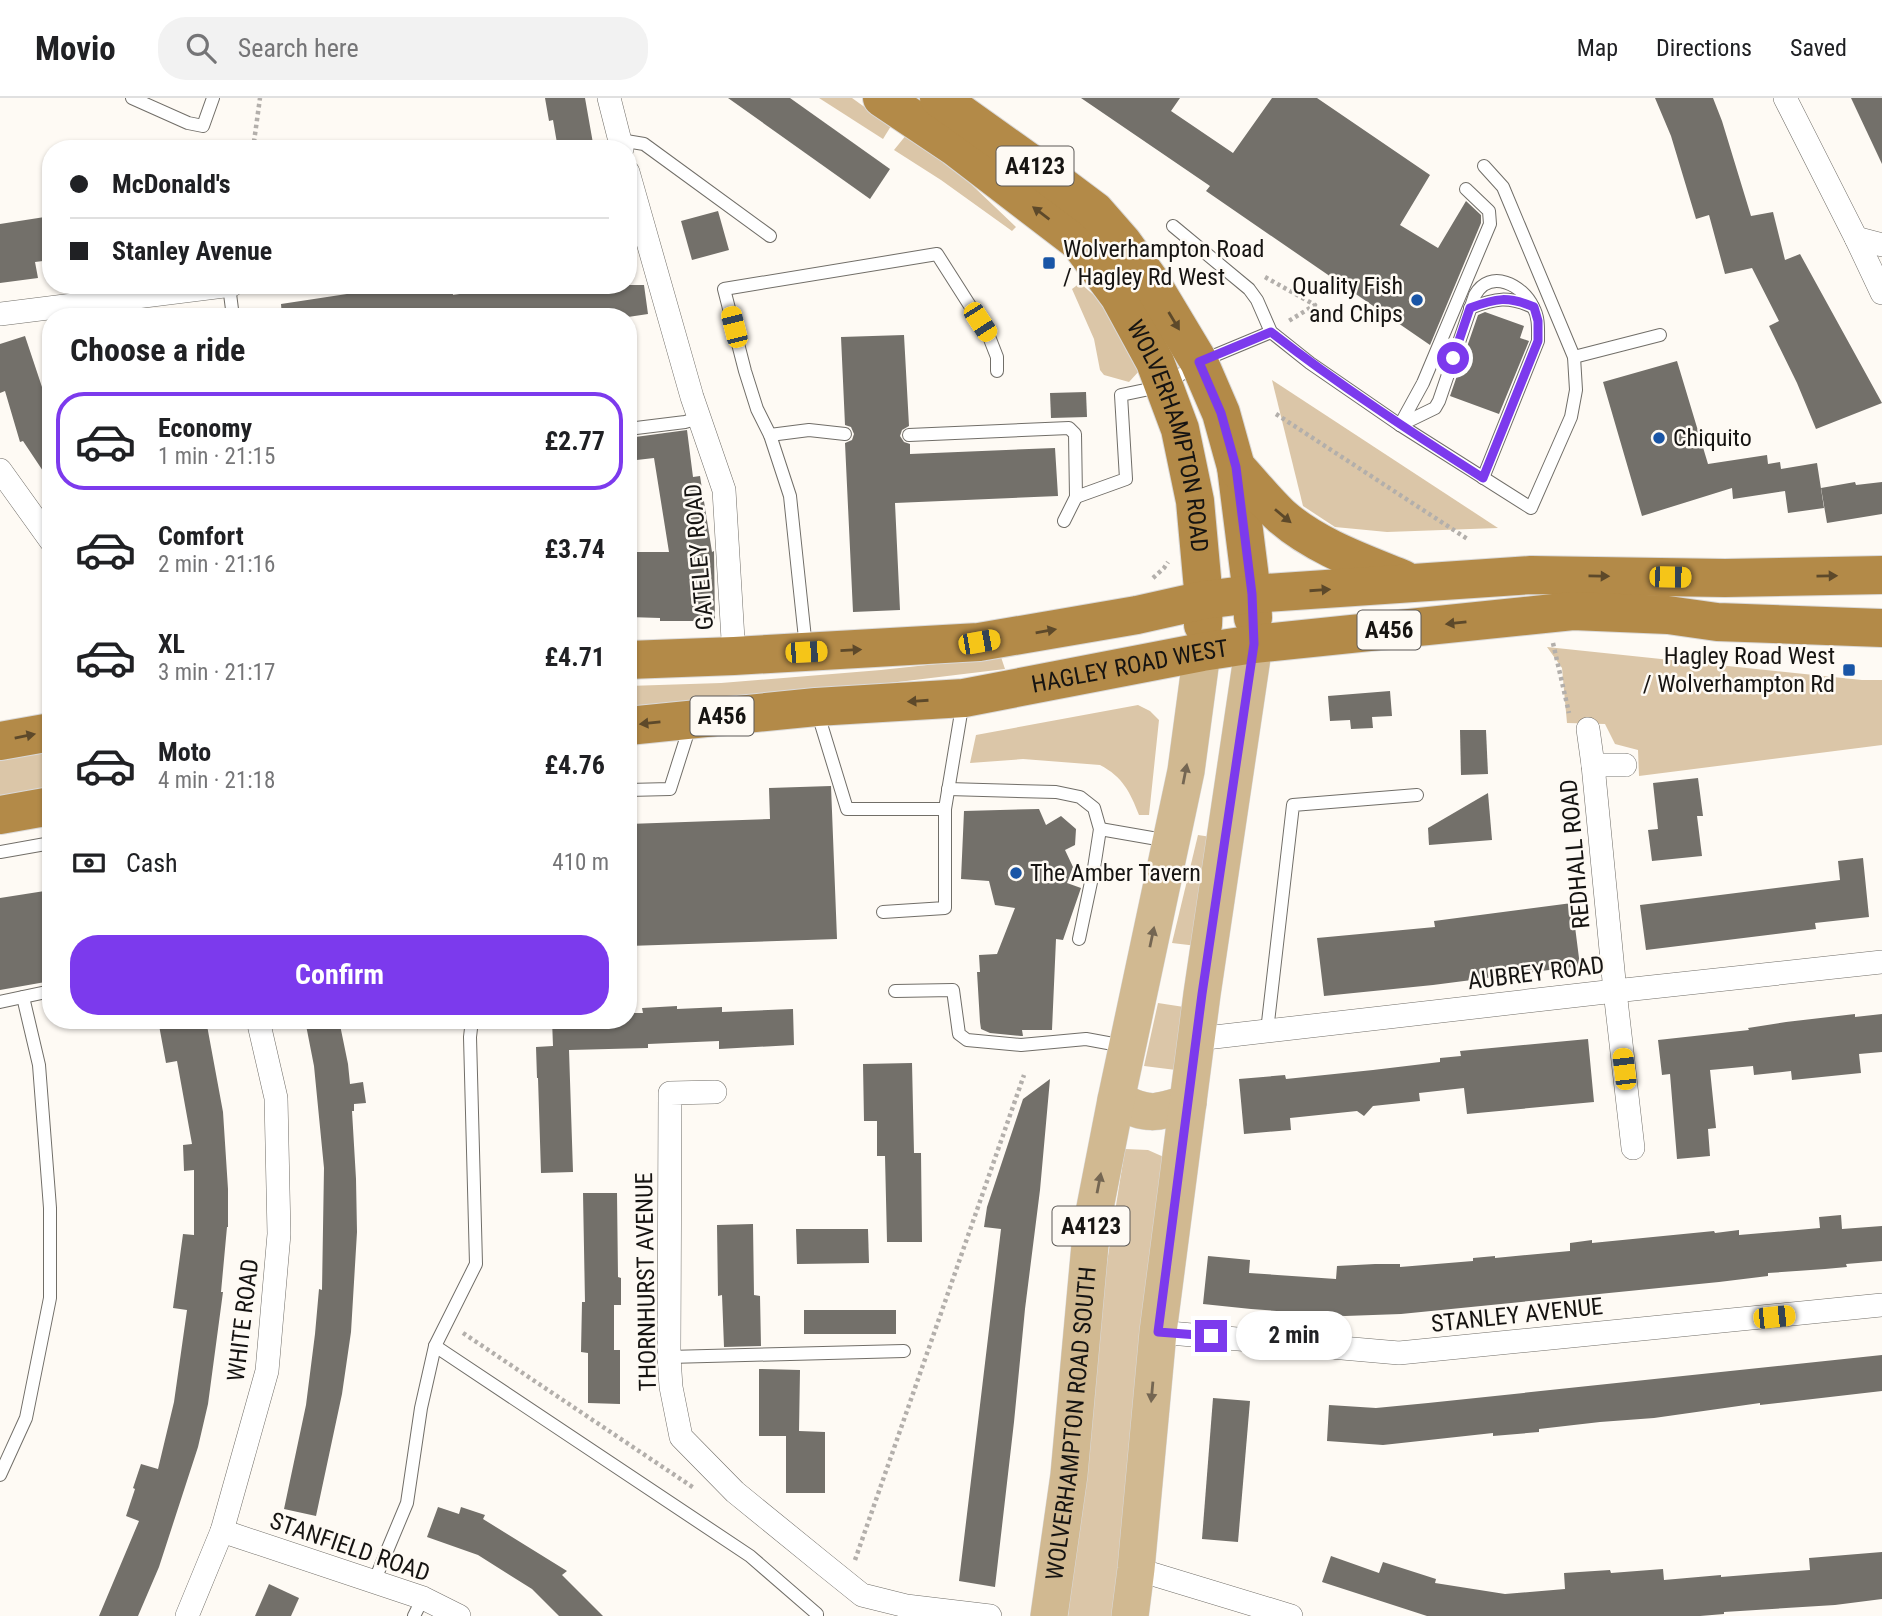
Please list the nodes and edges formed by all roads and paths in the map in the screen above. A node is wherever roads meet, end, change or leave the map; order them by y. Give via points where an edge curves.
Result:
1 (132, 98) edge
2 (213, 98) edge
3 (260, 98) edge
4 (609, 98) edge
5 (882, 98) edge
6 (939, 98) edge
7 (1785, 98) edge
8 (254, 140) edge
9 (620, 140) edge
10 (637, 144) edge
11 (1484, 166) dead end
12 (1466, 189) dead end
13 (1173, 226) dead end
14 (637, 233) edge
15 (770, 236) dead end
16 (1856, 237) junction
17 (1882, 245) edge
18 (1882, 293) edge
19 (188, 294) edge
20 (1315, 304) dead end
21 (115, 308) edge
22 (42, 312) edge
23 (0, 314) edge
24 (1271, 332) junction
25 (1660, 335) dead end
26 (1574, 357) junction
27 (1199, 362) junction
28 (997, 371) dead end
29 (1164, 386) junction
30 (1276, 414) dead end
31 (699, 418) junction
32 (1400, 425) junction
33 (637, 428) edge
34 (845, 434) dead end
35 (770, 435) junction
36 (909, 435) dead end
37 (1236, 467) junction
38 (0, 470) edge
39 (1483, 478) junction
40 (1076, 497) junction
41 (1065, 521) dead end
42 (42, 528) edge
43 (1469, 540) dead end
44 (1882, 575) edge
45 (1412, 583) junction
46 (1252, 594) junction
47 (1204, 600) junction
48 (1882, 628) edge
49 (1553, 643) dead end
50 (1254, 644) junction
51 (806, 652) junction
52 (1202, 652) junction
53 (734, 656) junction
54 (637, 660) edge
55 (964, 698) junction
56 (816, 707) junction
57 (692, 719) junction
58 (637, 725) edge
59 (1588, 729) joint
60 (42, 734) edge
61 (0, 741) edge
62 (1593, 765) junction
63 (1625, 765) dead end
64 (948, 789) junction
65 (637, 790) edge
66 (1417, 795) dead end
67 (945, 809) junction
68 (0, 815) edge
69 (42, 824) edge
70 (42, 829) edge
71 (1101, 829) junction
72 (1172, 841) junction
73 (0, 852) edge
74 (883, 912) dead end
75 (1079, 939) dead end
76 (1882, 962) edge
77 (1143, 977) junction
78 (895, 991) dead end
79 (1615, 991) junction
80 (42, 992) edge
81 (1202, 994) junction
82 (23, 997) junction
83 (0, 1002) edge
84 (260, 1029) edge
85 (471, 1029) edge
86 (1266, 1031) junction
87 (1197, 1039) junction
88 (1128, 1047) junction
89 (1024, 1074) dead end
90 (715, 1092) dead end
91 (1116, 1100) junction
92 (1188, 1103) junction
93 (1633, 1148) dead end
94 (1882, 1305) edge
95 (447, 1322) junction
96 (1158, 1332) junction
97 (435, 1346) junction
98 (904, 1351) dead end
99 (669, 1357) junction
100 (0, 1475) edge
101 (695, 1490) dead end
102 (222, 1531) junction
103 (1136, 1569) junction
104 (374, 1582) junction
105 (847, 1582) junction
106 (419, 1607) edge
107 (187, 1616) edge
108 (459, 1616) edge
109 (817, 1616) edge
110 (990, 1616) edge
111 (1049, 1616) edge
112 (1130, 1616) edge
113 (1291, 1616) edge

1 - 2 lane via 203,126
3 - 8 path
4 - 9 street
29 -> 5 highway, WOLVERHAMPTON ROAD / A4123 via 1119,296 1079,242 955,147
6 -> 27 highway, WOLVERHAMPTON ROAD / A4123 via 1095,211 1151,282
7 - 16 street
10 - 15 lane via 644,144
11 - 26 lane via 1503,187
12 - 32 lane via 1489,211 1490,224 1423,383
13 - 24 lane via 1249,289
14 - 31 street, GATELEY ROAD
16 - 17 street
16 - 18 street
19 - 21 street
20 - 24 path
22 - 23 street
24 - 27 lane
24 - 32 lane
25 - 26 lane
26 - 39 lane via 1576,390 1571,417 1531,508
27 - 29 lane
27 - 37 highway, WOLVERHAMPTON ROAD / A4123 via 1221,413
28 - 35 lane via 988,334 937,254 724,289 754,400
29 - 40 lane via 1121,395 1126,479
29 - 47 highway, WOLVERHAMPTON ROAD / A4123 via 1180,429 1195,501
30 - 43 path
31 - 33 lane
31 - 53 street, GATELEY ROAD via 724,489
32 - 39 lane
32 - 39 lane via 1435,408 1479,288 1502,281 1519,288 1534,307 1538,341
34 - 35 lane via 809,430
35 - 51 lane via 790,496
36 - 40 lane via 1069,428 1075,434
37 -> 45 highway via 1281,516 1333,551
37 - 46 highway, WOLVERHAMPTON ROAD / A4123
38 - 42 street
40 - 41 lane
45 -> 44 highway, HAGLEY ROAD WEST / A456 via 1531,575
46 -> 45 highway, HAGLEY ROAD WEST / A456
46 - 47 highway, HAGLEY ROAD WEST / A456
46 - 50 highway, WOLVERHAMPTON ROAD
51 -> 47 highway, HAGLEY ROAD WEST / A456 via 979,642
47 - 52 highway, WOLVERHAMPTON ROAD
48 -> 50 highway, HAGLEY ROAD WEST / A456 via 1573,611
49 - 59 path via 1572,729
50 - 52 highway, HAGLEY ROAD WEST / A456
50 - 81 main road
51 - 53 highway, HAGLEY ROAD WEST / A456
52 - 55 highway, HAGLEY ROAD WEST / A456
72 -> 52 main road, WOLVERHAMPTON ROAD SOUTH / A4123
53 - 54 highway, HAGLEY ROAD WEST / A456
55 -> 56 highway, HAGLEY ROAD WEST / A456
55 - 64 lane
56 - 57 highway, HAGLEY ROAD WEST / A456
56 - 67 lane via 847,809
57 -> 58 highway, HAGLEY ROAD WEST / A456
57 - 65 lane via 670,789
59 - 62 street, REDHALL ROAD
61 -> 60 highway
62 - 63 street, REDHALL ROAD
62 - 79 street, REDHALL ROAD
64 - 67 lane
64 - 71 lane via 1056,792 1080,797 1094,808
66 - 86 lane via 1293,805
67 - 74 lane via 945,908
68 - 69 highway
70 - 73 lane
71 - 72 lane
71 - 75 lane
77 -> 72 main road, WOLVERHAMPTON ROAD SOUTH / A4123
76 - 79 street, AUBREY ROAD
77 - 81 main road via 1166,971 1189,978
77 - 88 main road, WOLVERHAMPTON ROAD SOUTH / A4123
78 - 88 lane via 953,990 959,1034 967,1040 1021,1045 1086,1038
79 - 86 street, AUBREY ROAD
79 - 93 street, REDHALL ROAD
80 - 82 lane
81 - 87 main road
82 - 83 lane
82 - 100 lane via 39,1065 50,1208 50,1298 26,1418
84 - 102 street, WHITE ROAD via 276,1098 279,1234 267,1371
85 - 95 lane via 476,1264
86 - 87 street, AUBREY ROAD
87 - 92 main road
88 - 91 main road, WOLVERHAMPTON ROAD SOUTH / A4123
89 - 105 path
90 - 99 street, THORNHURST AVENUE via 670,1093
91 - 92 main road via 1137,1110 1159,1112
111 -> 91 main road, WOLVERHAMPTON ROAD SOUTH / A4123 via 1069,1475 1092,1223
92 - 96 main road
94 - 96 street, STANLEY AVENUE via 1399,1353
95 - 97 lane
95 - 101 path
96 -> 103 main road
97 - 104 lane via 407,1503
97 - 109 lane via 750,1556
98 - 99 lane
99 - 105 street, THORNHURST AVENUE via 681,1437 735,1492
102 - 104 street, STANFIELD ROAD
102 - 107 street, WHITE ROAD
103 - 112 main road
103 - 113 street
104 - 106 street, STANFIELD ROAD
105 - 110 street, THORNHURST AVENUE via 862,1595 906,1606
106 - 108 street, STANFIELD ROAD

